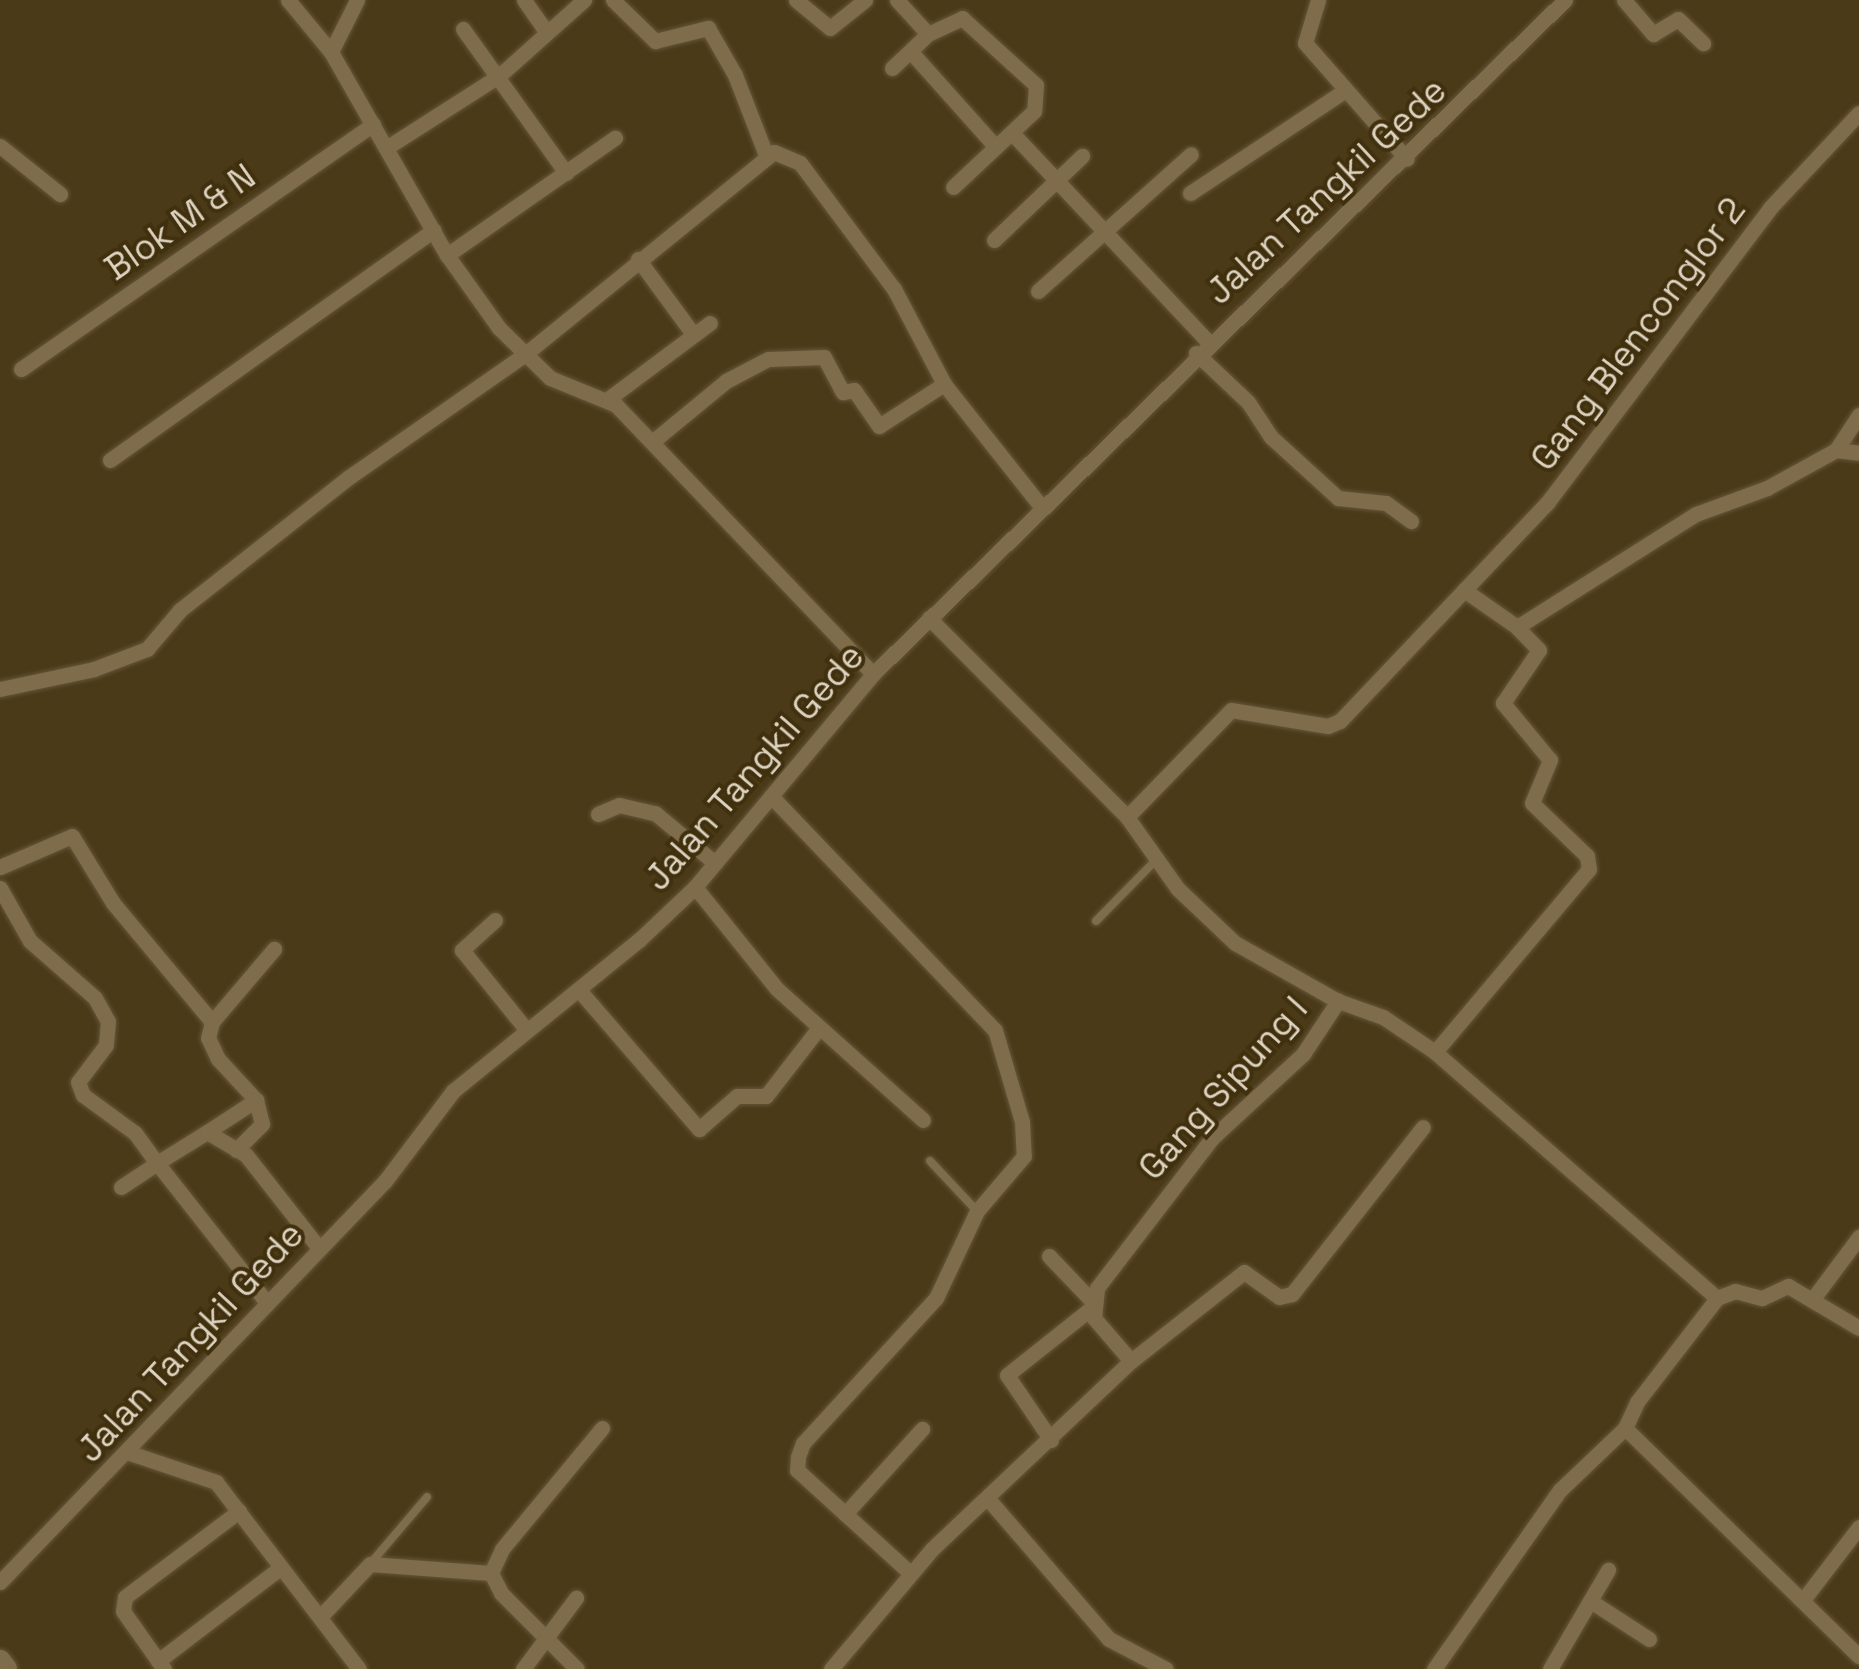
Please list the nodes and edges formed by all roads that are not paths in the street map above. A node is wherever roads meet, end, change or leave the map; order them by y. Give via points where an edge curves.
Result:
1 (288, 0) edge
2 (357, 0) edge
3 (524, 0) edge
4 (584, 0) edge
5 (613, 0) edge
6 (796, 0) edge
7 (865, 0) edge
8 (896, 0) edge
9 (1318, 0) edge
10 (1565, 0) edge
11 (1624, 0) edge
12 (464, 29) dead end
13 (546, 30) junction
14 (928, 34) junction
15 (1703, 43) dead end
16 (331, 52) junction
17 (911, 52) junction
18 (892, 68) dead end
19 (500, 75) junction
20 (1344, 91) junction
21 (1859, 113) edge
22 (373, 124) junction
23 (1012, 133) junction
24 (615, 138) dead end
25 (0, 146) edge
26 (996, 146) junction
27 (386, 148) junction
28 (1191, 154) dead end
29 (766, 155) junction
30 (1082, 156) dead end
31 (1407, 159) junction
32 (566, 173) junction
33 (1058, 180) junction
34 (953, 187) dead end
35 (1190, 193) dead end
36 (60, 194) dead end
37 (434, 230) junction
38 (1102, 230) junction
39 (994, 240) dead end
40 (447, 255) junction
41 (638, 260) junction
42 (1038, 292) dead end
43 (710, 322) dead end
44 (693, 334) junction
45 (1202, 348) junction
46 (524, 355) junction
47 (21, 369) dead end
48 (944, 384) junction
49 (608, 399) junction
50 (1859, 415) edge
51 (652, 442) junction
52 (1836, 450) junction
53 (1859, 452) edge
54 (110, 460) dead end
55 (1043, 509) junction
56 (1411, 520) dead end
57 (1464, 590) junction
58 (929, 618) junction
59 (1517, 628) junction
60 (872, 674) junction
61 (0, 689) edge
62 (770, 796) junction
63 (598, 814) dead end
64 (1127, 817) junction
65 (1155, 861) junction
66 (715, 863) junction
67 (0, 867) edge
68 (695, 887) junction
69 (0, 888) edge
70 (495, 920) dead end
71 (1096, 921) dead end
72 (274, 949) dead end
73 (579, 990) junction
74 (1338, 1001) junction
75 (212, 1022) junction
76 (525, 1028) junction
77 (818, 1029) junction
78 (1435, 1052) junction
79 (256, 1100) junction
80 (923, 1120) dead end
81 (1423, 1127) dead end
82 (206, 1132) junction
83 (236, 1150) junction
84 (930, 1161) dead end
85 (157, 1164) junction
86 (121, 1186) dead end
87 (977, 1211) junction
88 (1859, 1237) edge
89 (319, 1248) junction
90 (1049, 1256) dead end
91 (1717, 1298) junction
92 (1812, 1300) junction
93 (268, 1303) junction
94 (1091, 1304) junction
95 (1859, 1328) edge
96 (1131, 1361) junction
97 (602, 1428) dead end
98 (1626, 1428) junction
99 (922, 1429) dead end
100 (1051, 1440) junction
101 (127, 1452) junction
102 (427, 1496) dead end
103 (989, 1500) junction
104 (239, 1511) junction
105 (846, 1514) junction
106 (1859, 1526) edge
107 (370, 1564) junction
108 (280, 1568) junction
109 (1608, 1570) dead end
110 (491, 1572) junction
111 (910, 1573) junction
112 (0, 1582) edge
113 (576, 1598) dead end
114 (1803, 1600) junction
115 (1592, 1602) junction
116 (320, 1617) junction
117 (543, 1639) junction
118 (1649, 1639) dead end
119 (1859, 1656) edge
120 (0, 1662) edge
121 (161, 1665) edge
122 (6, 1669) edge
123 (359, 1669) edge
124 (523, 1669) edge
125 (577, 1669) edge
126 (832, 1669) edge
127 (1166, 1669) edge
128 (1434, 1669) edge
129 (1551, 1669) edge

1 - 16 street
2 - 16 street
3 - 13 street
4 - 13 street
5 - 29 street via 655,40 708,28 735,75
6 - 7 street via 830,28
8 - 14 street
9 - 20 street via 1305,43
10 - 31 street, Jalan Tangkil Gede
11 - 15 street via 1653,34 1678,20
12 - 19 street
13 - 19 street
14 - 17 street
14 - 23 street via 954,19 970,21 1036,85 1034,110
16 - 22 street
17 - 18 street
17 - 26 street
19 - 27 street
19 - 32 street
20 - 31 street
20 - 35 street
21 - 57 street, Gang Blenconglor 2 via 1770,208 1556,492
22 - 27 street
22 - 47 street, Blok M & N
23 - 26 street
23 - 33 street
24 - 32 street
25 - 36 street
26 - 34 street
27 - 37 street
28 - 38 street
29 - 41 street
29 - 48 street via 784,152 800,164 894,290
30 - 33 street
31 - 45 street, Jalan Tangkil Gede
32 - 40 street
33 - 38 street
33 - 39 street
37 - 40 street
37 - 54 street
38 - 42 street
38 - 45 street
40 - 46 street
41 - 44 street
41 - 46 street
43 - 44 street
44 - 49 street
45 - 55 street, Jalan Tangkil Gede
45 - 56 street via 1271,437 1338,498 1386,503
46 - 49 street via 550,378
46 - 61 street via 349,477 180,610 162,634 120,661
48 - 51 street via 878,426 854,390 843,392 826,358 768,359 726,381
48 - 55 street
49 - 51 street
50 - 52 street
51 - 60 street
52 - 53 street
52 - 59 street via 1654,537
55 - 58 street, Jalan Tangkil Gede
57 - 59 street
57 - 64 street, Gang Blenconglor 2 via 1340,721 1298,723 1231,710
58 - 60 street, Jalan Tangkil Gede
58 - 64 street
59 - 78 street via 1539,650 1504,704 1550,760 1532,803 1587,856 1589,869
60 - 62 street, Jalan Tangkil Gede
62 - 66 street, Jalan Tangkil Gede
62 - 87 street via 998,1036 1017,1098 1024,1156
63 - 66 street via 619,805 655,814
64 - 65 street
65 - 71 lane
65 - 74 street via 1235,943
66 - 68 street, Jalan Tangkil Gede
67 - 75 street via 72,836 145,945
68 - 73 street, Jalan Tangkil Gede
68 - 77 street
69 - 85 street via 30,941 94,998 108,1021 106,1045 78,1089 134,1133
70 - 76 street via 462,950
72 - 75 street
73 - 76 street, Jalan Tangkil Gede
73 - 77 street via 700,1128 737,1096 766,1096
74 - 78 street via 1383,1017
74 - 94 street, Gang Sipung I via 1303,1054 1198,1153
75 - 79 street via 208,1045
76 - 89 street, Jalan Tangkil Gede via 453,1091 385,1181
77 - 80 street
78 - 91 street
79 - 82 street
79 - 83 street via 262,1124
81 - 96 street via 1292,1294 1280,1297 1244,1272
82 - 83 street
82 - 85 street
83 - 89 street via 253,1161
84 - 87 lane
85 - 86 street
85 - 93 street
87 - 105 street via 950,1274 920,1320 803,1443 797,1470
88 - 92 street
89 - 93 street, Jalan Tangkil Gede
90 - 94 street
91 - 92 street via 1735,1291 1762,1298 1788,1286
91 - 98 street via 1637,1402
92 - 95 street
93 - 101 street, Jalan Tangkil Gede
94 - 96 street
94 - 100 street, Gang Sipung I via 1007,1375
96 - 100 street
97 - 110 street via 510,1539
98 - 114 street
98 - 128 street via 1560,1490
99 - 105 street
100 - 103 street
101 - 104 street via 200,1472
101 - 112 street, Jalan Tangkil Gede
102 - 107 lane
103 - 111 street
103 - 127 street via 1109,1639
104 - 108 street
104 - 121 street via 125,1597 123,1611
105 - 111 street
106 - 114 street
107 - 110 street
107 - 116 street
108 - 116 street
108 - 121 street
109 - 115 street
110 - 117 street
111 - 126 street
113 - 117 street
114 - 119 street
115 - 118 street
115 - 129 street
116 - 123 street
117 - 124 street
117 - 125 street
120 - 122 street

